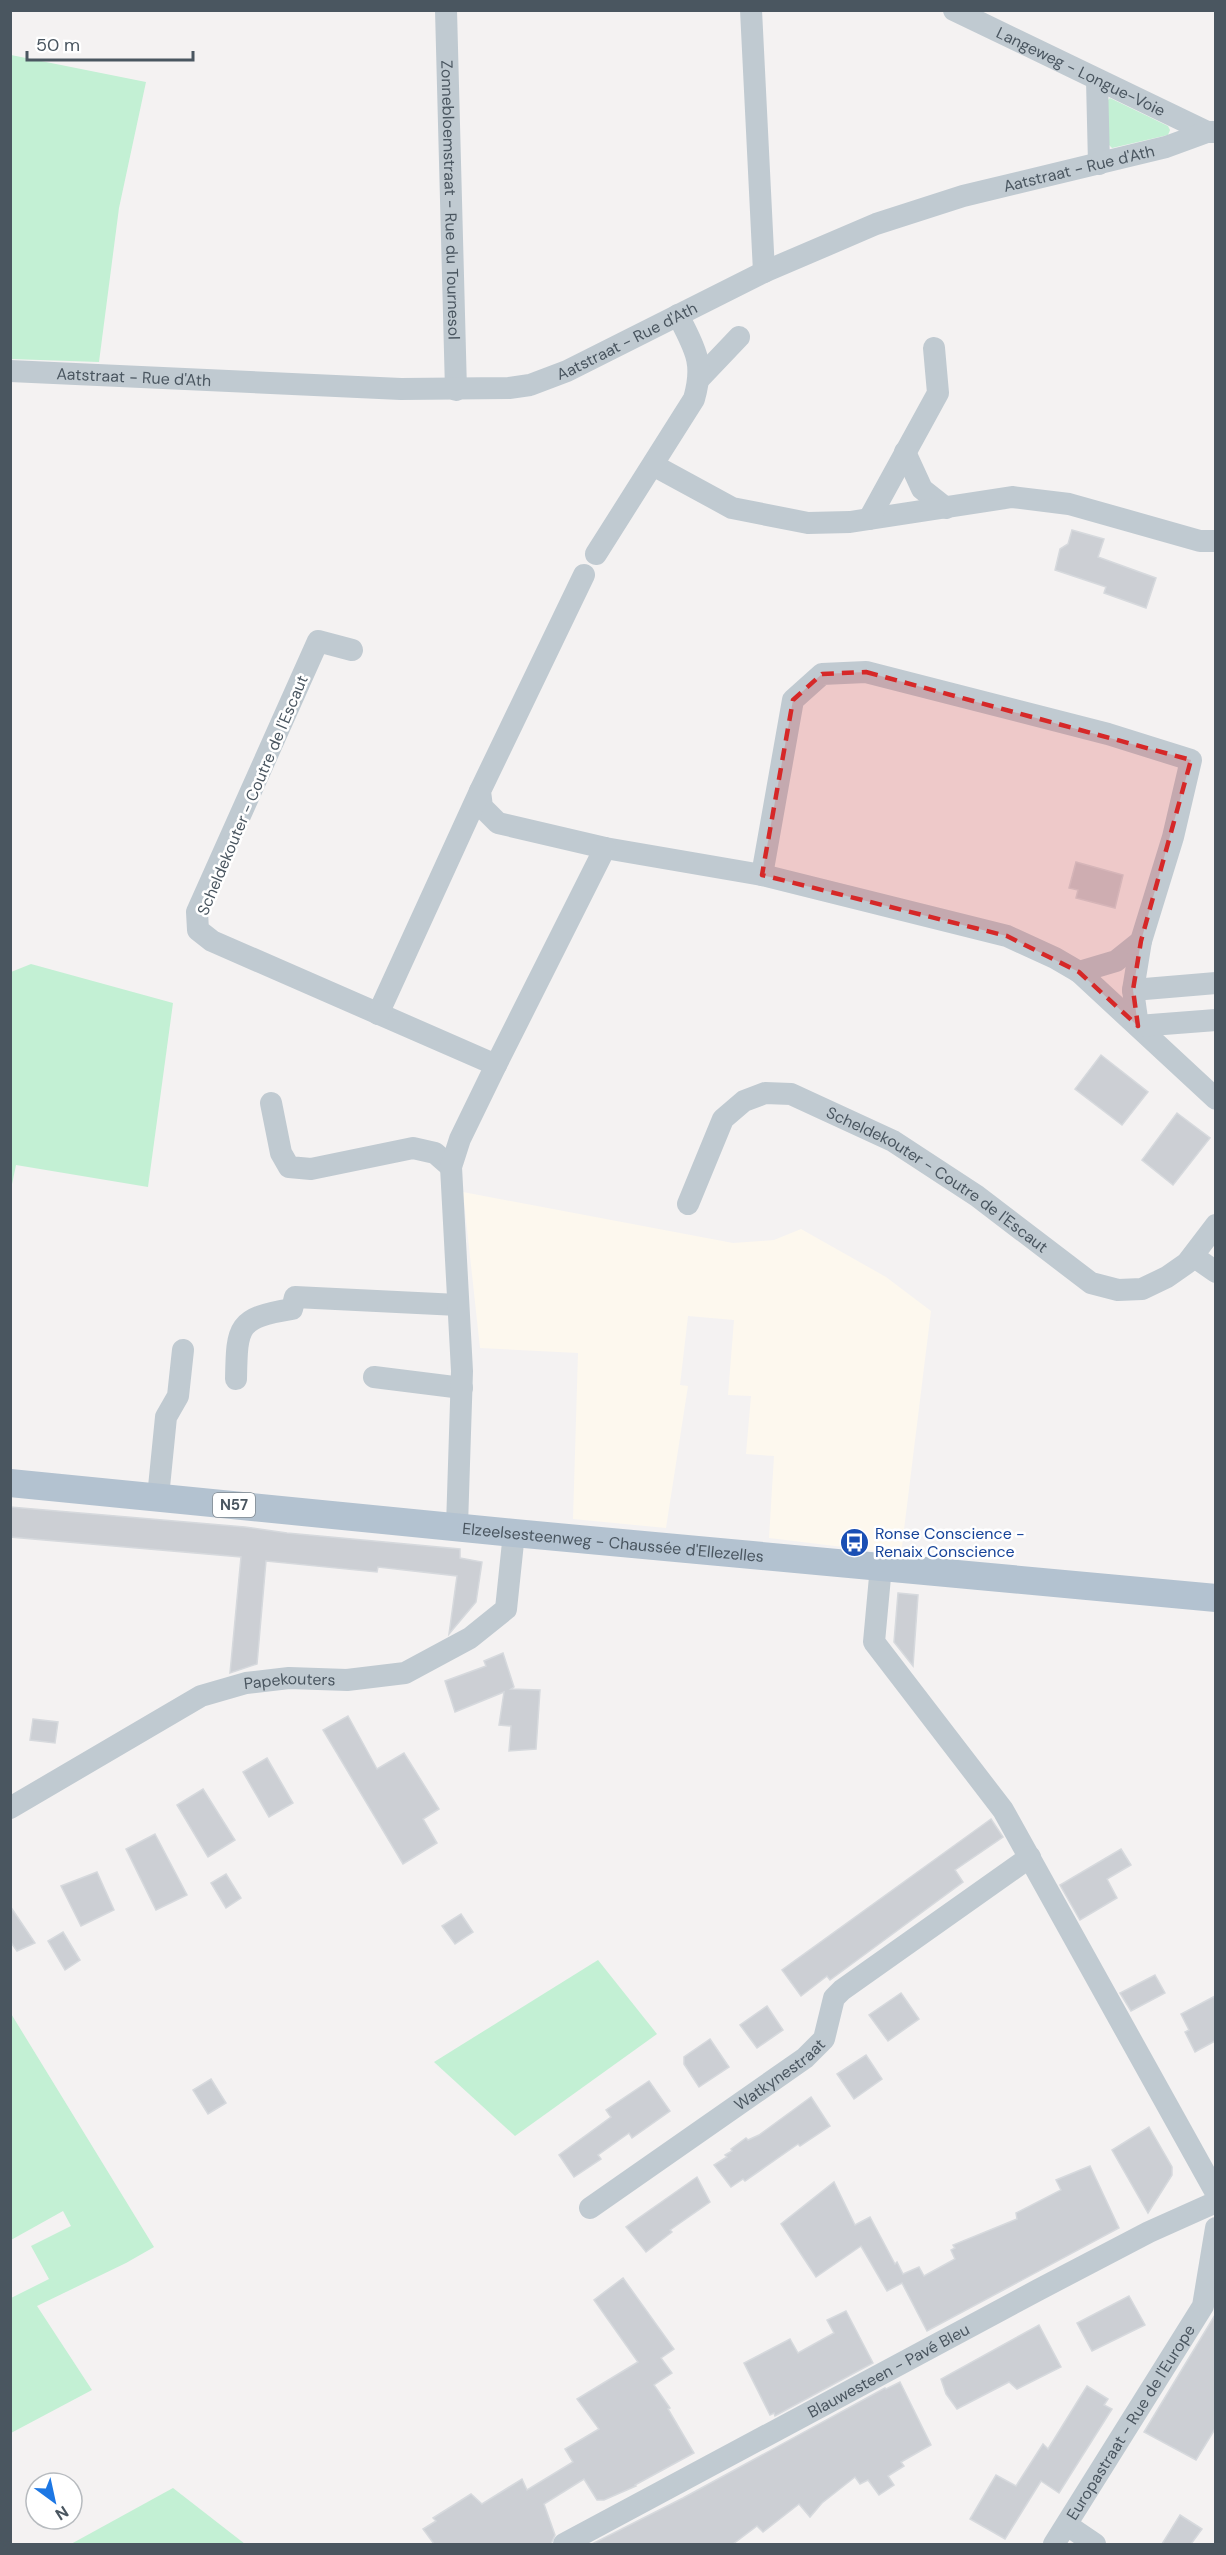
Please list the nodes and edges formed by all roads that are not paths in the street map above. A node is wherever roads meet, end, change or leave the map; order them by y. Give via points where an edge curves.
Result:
1 (446, 10) edge
2 (751, 10) edge
3 (954, 10) edge
4 (1097, 80) junction
5 (1211, 132) edge
6 (1099, 164) junction
7 (764, 272) junction
8 (678, 315) junction
9 (739, 337) dead end
10 (934, 348) dead end
11 (10, 371) edge
12 (700, 378) junction
13 (456, 390) junction
14 (905, 452) junction
15 (653, 465) junction
16 (946, 508) junction
17 (869, 519) junction
18 (1215, 541) edge
19 (596, 554) dead end
20 (584, 575) dead end
21 (352, 650) dead end
22 (480, 791) junction
23 (604, 848) junction
24 (762, 875) junction
25 (1141, 941) junction
26 (1079, 972) junction
27 (1215, 983) edge
28 (1133, 990) junction
29 (378, 1014) junction
30 (1215, 1020) edge
31 (1137, 1026) junction
32 (496, 1065) junction
33 (1215, 1099) edge
34 (271, 1103) dead end
35 (451, 1167) junction
36 (688, 1204) dead end
37 (1215, 1225) edge
38 (1193, 1256) junction
39 (1215, 1272) edge
40 (459, 1305) junction
41 (183, 1350) dead end
42 (374, 1377) dead end
43 (236, 1379) dead end
44 (462, 1388) junction
45 (10, 1483) edge
46 (158, 1497) junction
47 (458, 1526) junction
48 (514, 1533) junction
49 (881, 1566) junction
50 (1215, 1598) edge
51 (10, 1808) edge
52 (1030, 1857) junction
53 (1215, 2193) edge
54 (1215, 2202) edge
55 (590, 2208) dead end
56 (1215, 2228) edge
57 (1067, 2525) junction
58 (564, 2544) edge
59 (1054, 2544) edge
60 (1095, 2544) edge

1 - 13 street, Zonnebloemstraat - Rue du Tournesol
2 - 7 street
3 - 4 street, Langeweg - Longue-Voie
4 - 5 street, Langeweg - Longue-Voie
4 - 6 street
5 - 6 street, Aatstraat - Rue d'Ath
6 - 7 street, Aatstraat - Rue d'Ath via 963,196 876,224
7 - 8 street, Aatstraat - Rue d'Ath
8 - 12 street via 697,353
8 - 13 street, Aatstraat - Rue d'Ath via 551,379 509,388
9 - 12 street
10 - 14 street via 938,393
11 - 13 street, Aatstraat - Rue d'Ath
12 - 15 street via 686,416
14 - 16 street via 922,489
14 - 17 street
15 - 17 street via 732,508 808,523
15 - 19 street
16 - 17 street
16 - 18 street via 1012,497 1069,504 1200,541
20 - 22 street
21 - 29 street, Scheldekouter - Coutre de l'Escaut via 318,642 197,912 198,930 212,941
22 - 23 street via 482,807 498,823
22 - 29 street
23 - 24 street
23 - 32 street
24 - 25 street via 793,700 822,674 866,672 1108,734 1191,760 1173,837
24 - 26 street via 1007,936
25 - 26 street via 1116,961
25 - 28 street
26 - 31 street
27 - 28 street
28 - 31 street
29 - 32 street, Scheldekouter - Coutre de l'Escaut
30 - 31 street
31 - 33 street
32 - 35 street via 460,1139
34 - 35 street via 281,1152 289,1167 311,1169 412,1148 435,1153
35 - 40 street
36 - 38 street, Scheldekouter - Coutre de l'Escaut via 723,1119 744,1101 765,1093 791,1094 893,1141 977,1196 1091,1283 1118,1290 1142,1289 1167,1277
37 - 38 street, Scheldekouter - Coutre de l'Escaut
38 - 39 street
40 - 43 street via 295,1297 292,1309 254,1317 243,1327 237,1345
40 - 44 street
41 - 46 street via 178,1396 166,1417
42 - 44 street
44 - 47 street
45 - 46 main road, Elzeelsesteenweg - Chaussée d'Ellezelles / N57
46 - 47 main road, Elzeelsesteenweg - Chaussée d'Ellezelles / N57
47 - 48 main road, Elzeelsesteenweg - Chaussée d'Ellezelles / N57
48 - 49 main road, Elzeelsesteenweg - Chaussée d'Ellezelles / N57
48 - 51 street, Papekouters via 506,1609 470,1638 405,1673 347,1680 278,1679 201,1696
49 - 50 main road, Elzeelsesteenweg - Chaussée d'Ellezelles / N57
49 - 52 street via 874,1642 1003,1810
52 - 53 street
52 - 55 street, Watkynestraat via 842,1990 834,1998 824,2039 805,2058
54 - 58 street, Blauwesteen - Pavé Bleu via 1017,2301
56 - 57 street, Europastraat - Rue de l'Europe via 1203,2306
57 - 59 street, Europastraat - Rue de l'Europe
57 - 60 street

